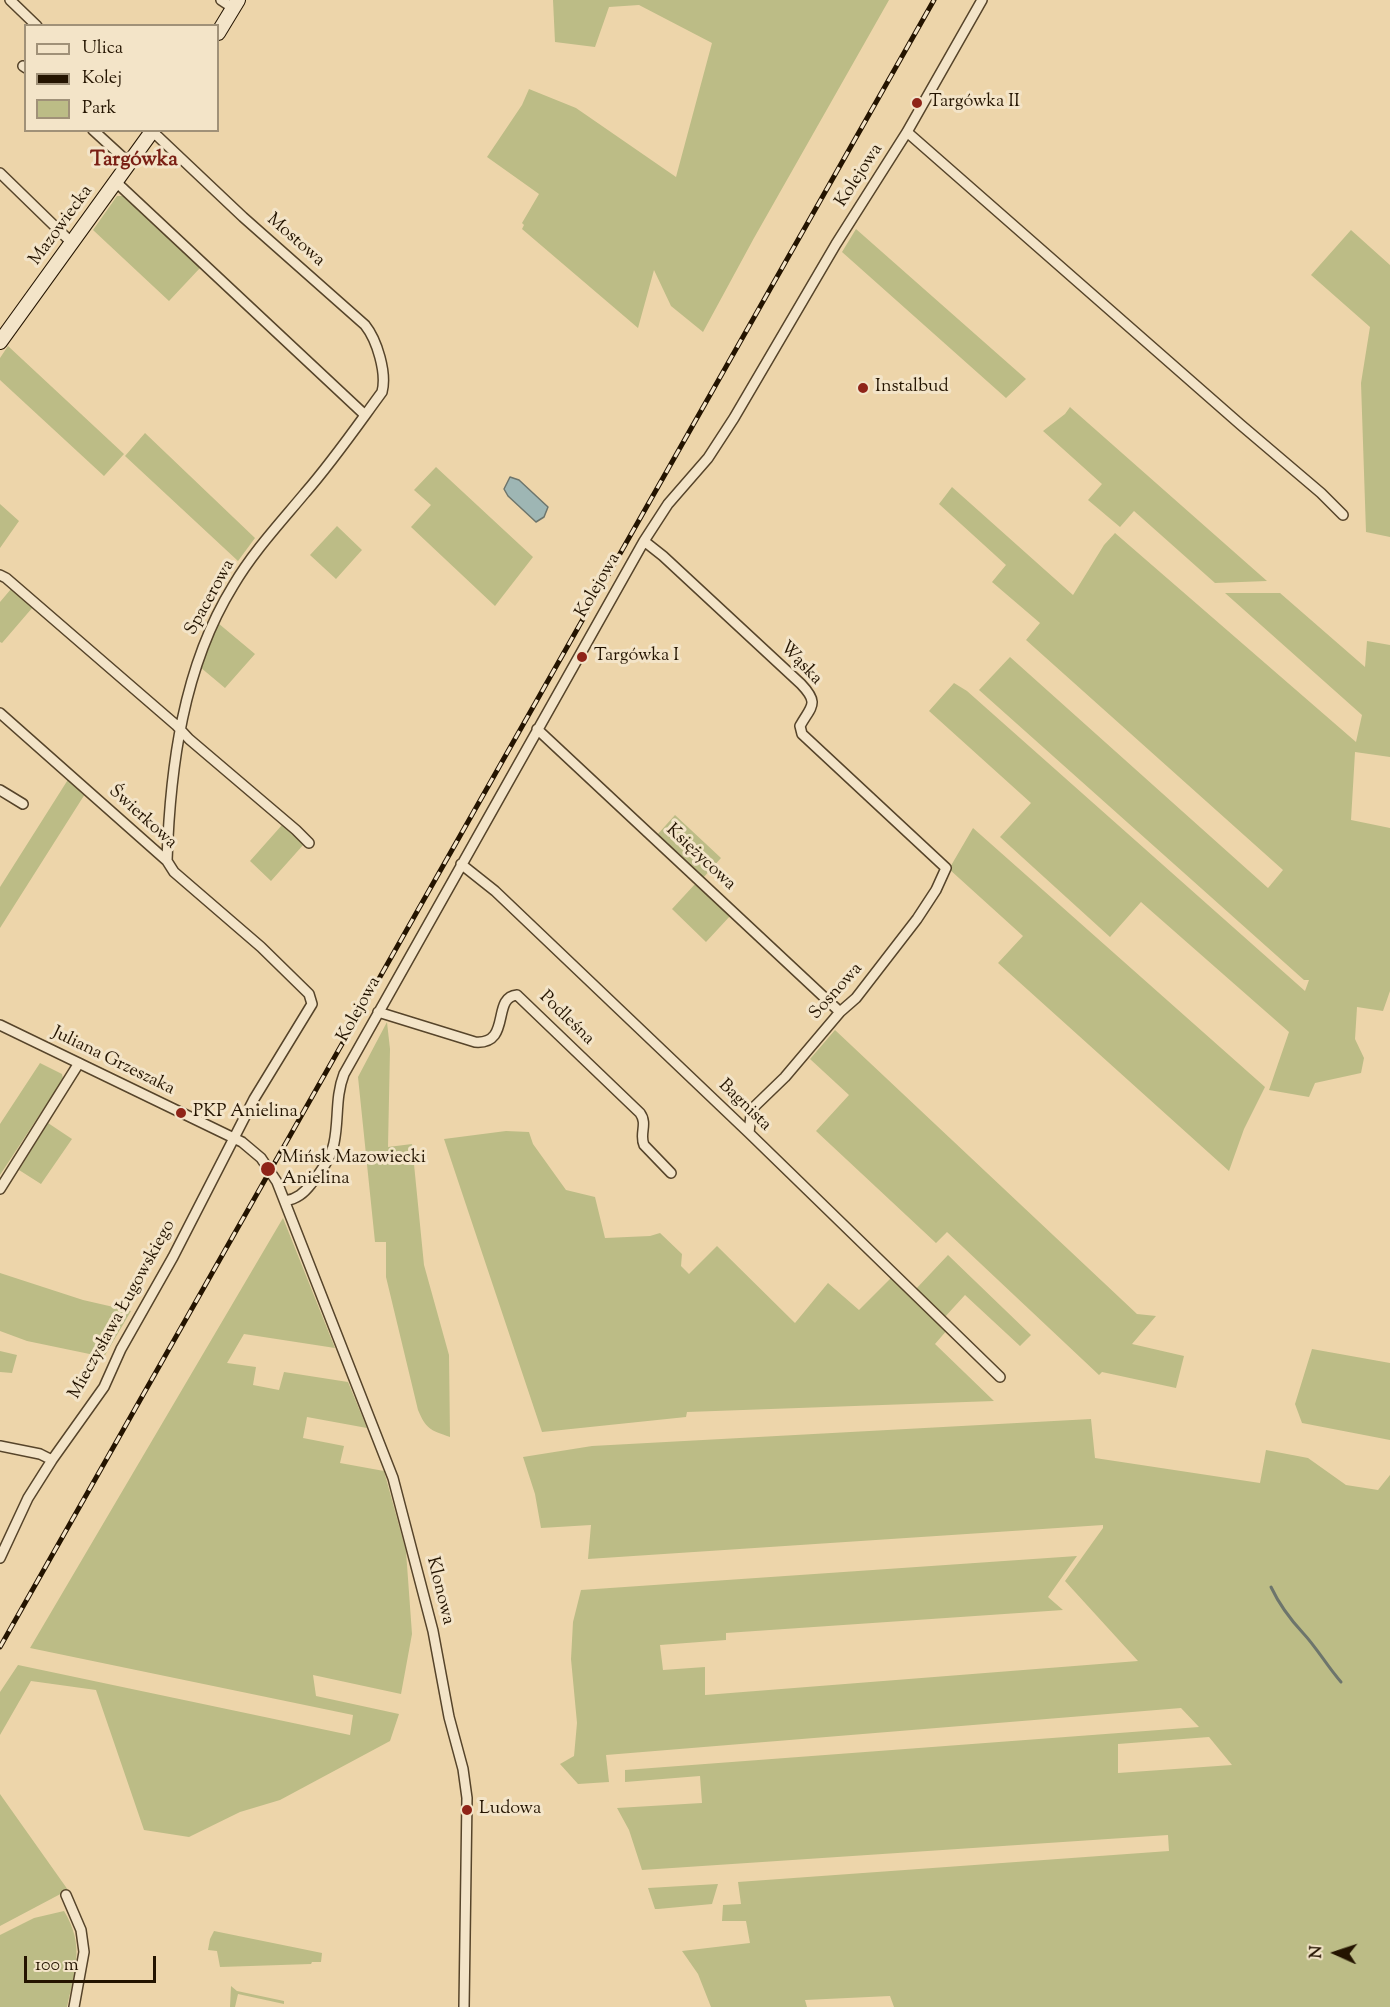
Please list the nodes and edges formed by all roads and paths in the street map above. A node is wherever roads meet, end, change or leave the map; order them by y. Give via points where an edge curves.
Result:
1 (10, 0) edge
2 (982, 0) edge
3 (231, 3) edge
4 (35, 24) edge
5 (219, 31) edge
6 (95, 132) edge
7 (151, 132) edge
8 (153, 132) edge
9 (907, 132) junction
10 (129, 164) junction
11 (0, 173) edge
12 (116, 182) junction
13 (72, 243) junction
14 (0, 342) edge
15 (382, 392) joint
16 (365, 415) junction
17 (1343, 514) dead end
18 (644, 541) junction
19 (0, 575) edge
20 (0, 713) edge
21 (537, 729) junction
22 (181, 730) junction
23 (0, 790) edge
24 (23, 804) dead end
25 (309, 843) dead end
26 (167, 861) junction
27 (461, 864) junction
28 (946, 868) joint
29 (840, 1011) junction
30 (378, 1012) junction
31 (0, 1024) edge
32 (80, 1063) junction
33 (749, 1133) junction
34 (234, 1138) junction
35 (671, 1173) dead end
36 (0, 1189) edge
37 (285, 1201) junction
38 (1000, 1377) dead end
39 (0, 1446) edge
40 (52, 1460) junction
41 (0, 1558) edge
42 (66, 1895) dead end
43 (74, 2007) edge
44 (464, 2007) edge

1 - 4 street
2 - 9 street, Kolejowa
3 - 5 street
6 - 10 street
7 - 10 street, Mazowiecka
8 - 15 street, Mostowa via 243,218 365,325 384,372
9 - 17 street
9 - 18 street, Kolejowa via 708,458 668,504
10 - 12 street, Mazowiecka
11 - 13 street
12 - 13 street, Mazowiecka
12 - 16 street
13 - 14 street, Mazowiecka
15 - 16 street, Spacerowa
16 - 22 street, Spacerowa via 307,492 270,533 233,586 198,659
18 - 21 street, Kolejowa
18 - 28 street, Wąska via 810,693 813,704 800,726 802,734
19 - 22 street
20 - 26 street, Świerkowa
21 - 27 street, Kolejowa
21 - 29 street, Księżycowa
22 - 25 street
22 - 26 street, Spacerowa
23 - 24 street
26 - 34 street, Świerkowa via 174,872 309,994 312,1004
27 - 30 street, Kolejowa
27 - 33 street, Bagnista via 495,891
28 - 29 street, Sosnowa via 917,919 856,998
29 - 33 street, Sosnowa via 785,1077 755,1106
30 - 35 street, Podleśna via 486,1042 495,1035 506,1001 517,995 640,1113 645,1123 644,1145
30 - 37 street, Kolejowa via 340,1084 330,1155 308,1188 295,1199
31 - 32 street, Juliana Grzeszaka
32 - 34 street, Juliana Grzeszaka
32 - 36 street
33 - 38 street, Bagnista
34 - 37 street, Juliana Grzeszaka via 269,1167
34 - 40 street, Mieczysława Ługowskiego via 104,1387
37 - 44 street, Klonowa via 393,1478 433,1631 463,1769 467,1818
39 - 40 street
40 - 41 street, Mieczysława Ługowskiego via 28,1498
42 - 43 street via 81,1930 84,1952

